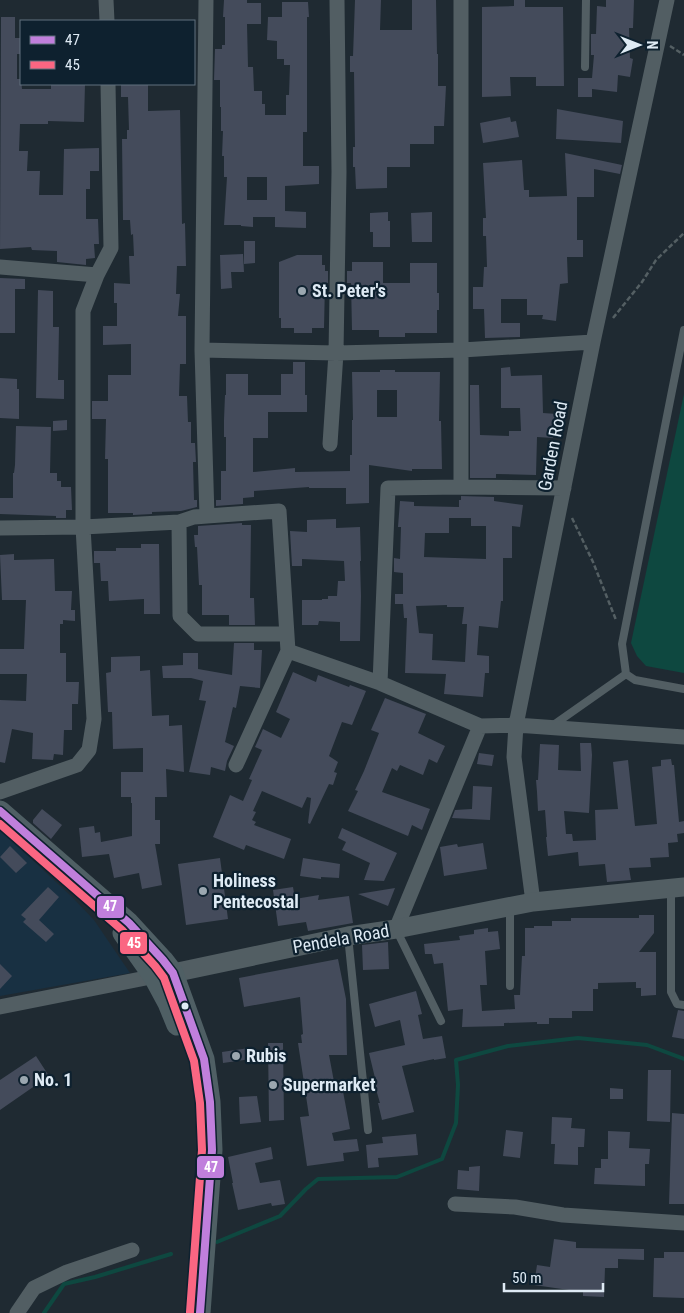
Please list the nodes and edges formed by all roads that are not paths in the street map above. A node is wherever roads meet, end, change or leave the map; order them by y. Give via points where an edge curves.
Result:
1 (106, 0) edge
2 (206, 0) edge
3 (337, 0) edge
4 (461, 0) edge
5 (586, 0) edge
6 (667, 0) edge
7 (107, 20) edge
8 (584, 67) dead end
9 (108, 85) edge
10 (0, 267) edge
11 (97, 276) junction
12 (684, 330) edge
13 (593, 342) junction
14 (202, 350) junction
15 (462, 350) junction
16 (336, 352) junction
17 (330, 444) dead end
18 (460, 486) junction
19 (563, 493) junction
20 (207, 516) junction
21 (179, 522) junction
22 (83, 527) junction
23 (0, 528) edge
24 (287, 634) junction
25 (288, 651) junction
26 (626, 674) junction
27 (380, 683) junction
28 (684, 689) edge
29 (480, 726) junction
30 (516, 726) junction
31 (550, 728) junction
32 (684, 737) edge
33 (236, 765) dead end
34 (0, 792) edge
35 (0, 811) edge
36 (678, 888) edge
37 (533, 902) junction
38 (510, 906) junction
39 (396, 929) junction
40 (348, 936) junction
41 (163, 975) junction
42 (510, 986) dead end
43 (684, 1005) edge
44 (0, 1007) edge
45 (441, 1022) dead end
46 (368, 1130) dead end
47 (455, 1204) dead end
48 (684, 1224) edge
49 (132, 1250) dead end
50 (17, 1313) edge
51 (185, 1313) edge
52 (200, 1313) edge

1 - 7 street
2 - 14 street
3 - 16 street
4 - 15 street
5 - 8 lane
6 - 13 street, Garden Road
9 - 11 street via 111,248
10 - 11 street
11 - 22 street via 83,311
12 - 26 lane via 622,644
13 - 15 street
13 - 19 street, Garden Road
14 - 16 street
14 - 20 street
15 - 16 street
15 - 18 street
16 - 17 street
18 - 19 street
18 - 27 street via 388,488
19 - 30 street, Garden Road
20 - 21 street
20 - 24 street via 279,511
21 - 22 street
21 - 24 street via 180,616 198,634
22 - 23 street
22 - 34 street via 94,719 89,750 77,765
24 - 25 street
25 - 27 street
25 - 33 street
26 - 28 lane via 635,680
26 - 31 lane
27 - 29 street
29 - 30 street
29 - 39 street
30 - 31 street
30 - 37 street, Garden Road via 514,757
31 - 32 street
35 - 41 main road via 129,923 163,960
36 - 37 street, Pendela Road
36 - 43 lane via 671,992 677,1004
37 - 38 street, Pendela Road
38 - 39 street, Pendela Road
38 - 42 lane
39 - 40 street, Pendela Road
39 - 45 lane
40 - 41 street, Pendela Road
40 - 46 lane
41 - 44 street, Pendela Road
41 - 51 main road via 171,1010 190,1062 196,1103 198,1150
41 - 52 main road via 204,1059 210,1102 212,1150
47 - 48 street
49 - 50 street via 67,1272 34,1288

